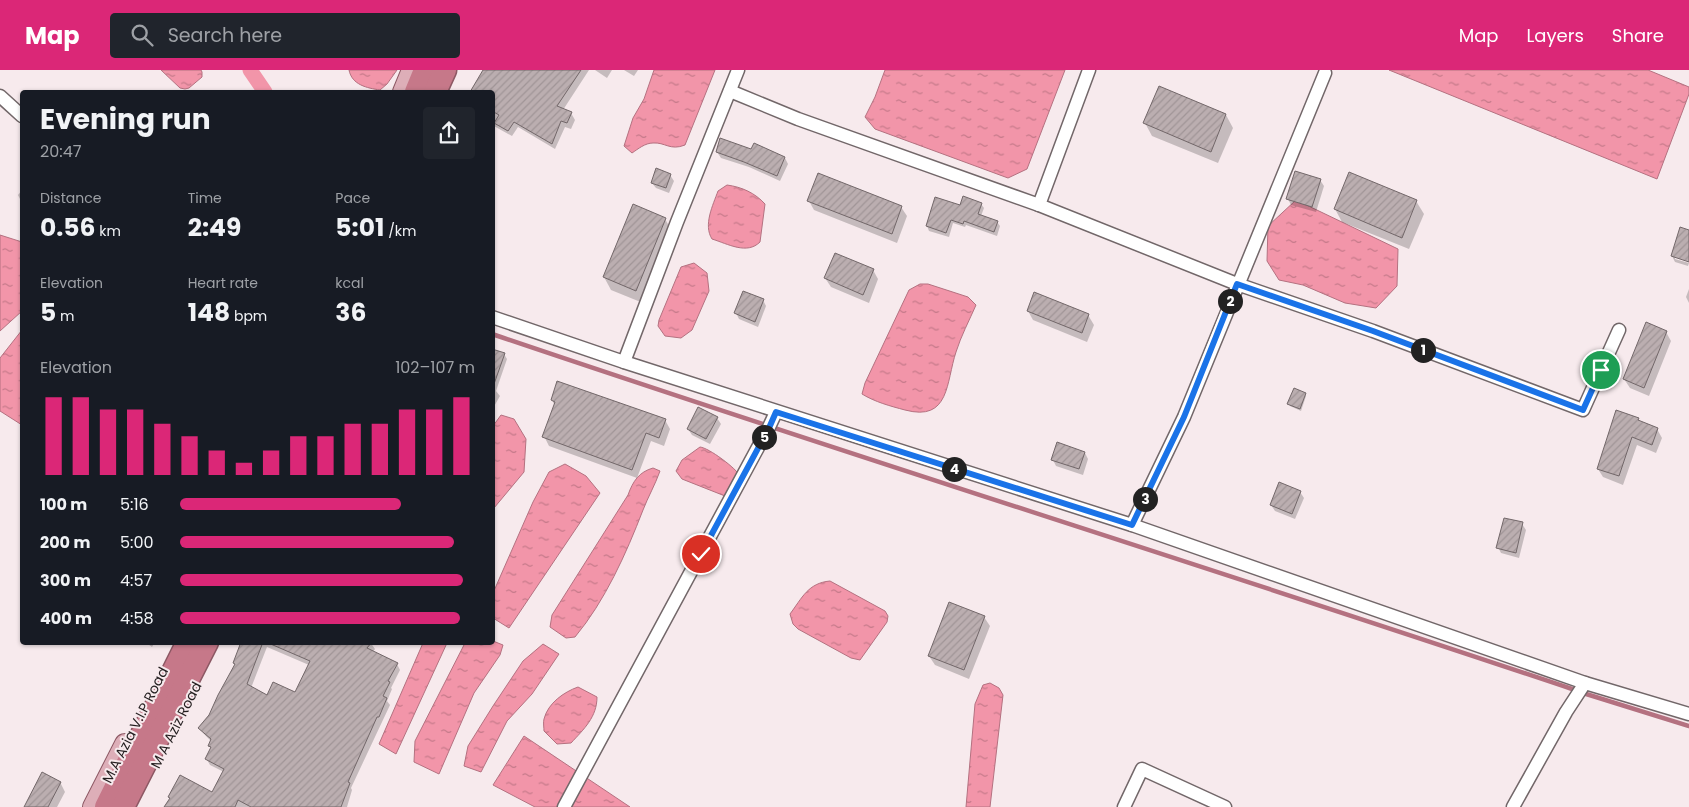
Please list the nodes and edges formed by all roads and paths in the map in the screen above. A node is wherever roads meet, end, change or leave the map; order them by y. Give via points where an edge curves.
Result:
1 (412, 70) edge
2 (425, 70) edge
3 (444, 70) edge
4 (453, 70) edge
5 (738, 70) edge
6 (1089, 70) edge
7 (1325, 73) dead end
8 (404, 90) edge
9 (417, 90) edge
10 (437, 90) edge
11 (445, 90) edge
12 (730, 91) junction
13 (0, 96) edge
14 (20, 114) edge
15 (1039, 205) junction
16 (1237, 284) junction
17 (495, 318) edge
18 (1619, 330) dead end
19 (624, 362) junction
20 (776, 412) junction
21 (1132, 525) junction
22 (174, 645) edge
23 (187, 645) edge
24 (205, 645) edge
25 (215, 645) edge
26 (1585, 683) junction
27 (1689, 714) edge
28 (93, 807) edge
29 (106, 807) edge
30 (123, 807) edge
31 (134, 807) edge
32 (564, 807) edge
33 (1124, 807) edge
34 (1225, 807) edge
35 (1513, 807) edge

1 - 8 main road
2 - 9 highway
3 - 10 highway
4 - 11 main road
5 - 12 street
6 - 15 street
7 - 16 street
12 - 15 street via 798,119
12 - 19 street
13 - 14 street
15 - 16 street
16 - 18 street via 1583,410
16 - 21 street via 1184,417
17 - 19 street
19 - 20 street
20 - 21 street
20 - 32 street
21 - 26 street
22 - 28 main road, M.A Azia V.I.P Road
23 - 29 highway
24 - 30 highway
25 - 31 main road, M A Aziz Road
26 - 27 street
26 - 35 street
33 - 34 street via 1142,768

